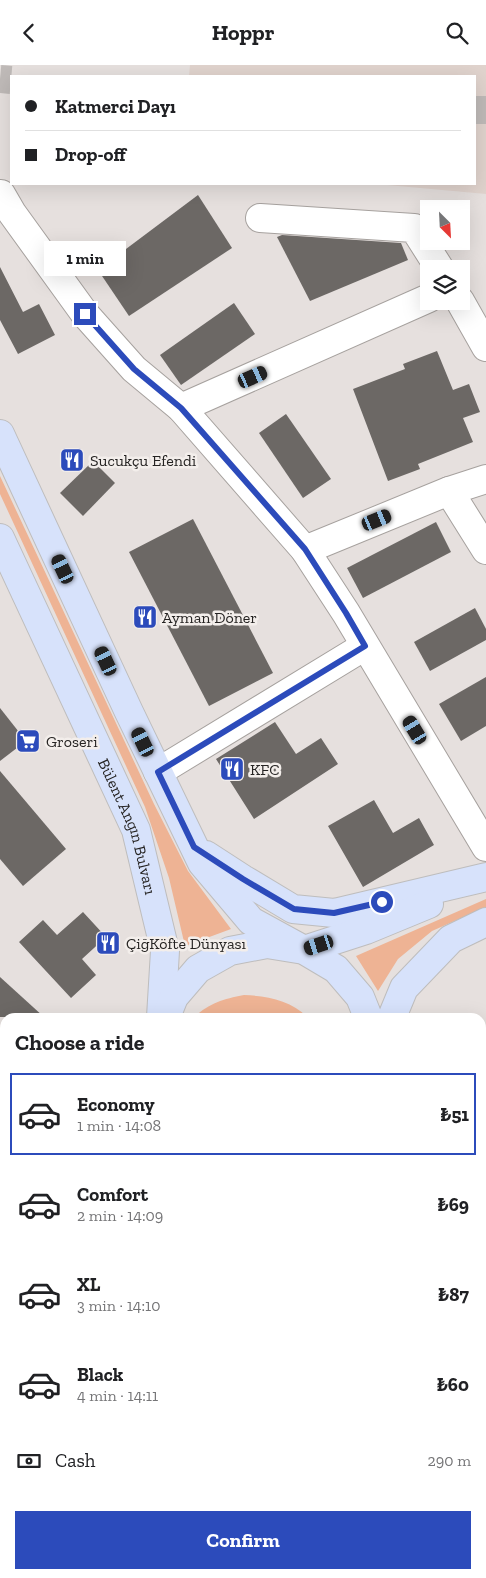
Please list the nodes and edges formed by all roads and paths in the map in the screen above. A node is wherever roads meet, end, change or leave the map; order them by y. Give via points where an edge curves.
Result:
1 (1, 194) edge
2 (260, 217) dead end
3 (434, 260) edge
4 (420, 302) edge
5 (465, 310) edge
6 (486, 347) edge
7 (181, 408) junction
8 (0, 434) edge
9 (486, 479) edge
10 (449, 491) junction
11 (0, 538) edge
12 (305, 549) junction
13 (486, 550) edge
14 (365, 646) junction
15 (158, 772) junction
16 (194, 847) junction
17 (486, 847) edge
18 (486, 878) edge
19 (486, 922) edge
20 (304, 951) junction
21 (161, 1013) edge
22 (168, 1013) edge
23 (366, 1013) edge
24 (394, 1013) edge

1 - 7 street via 85,314 134,369
2 - 3 street via 414,228
4 - 7 street
5 - 6 street
7 - 12 street
8 - 15 main road
9 - 10 street
10 - 12 street
10 - 13 street
11 - 21 main road, Bülent Angın Bulvarı via 136,830 165,951
12 - 14 street
14 - 15 street
14 - 17 street
15 - 16 main road
16 - 18 main road via 294,909 334,913
16 - 20 main road via 202,863 251,921
18 - 20 main road via 366,930
19 - 24 main road via 451,939 404,988
20 - 22 main road via 267,944 230,951 198,969 174,997
20 - 23 main road via 336,969 360,997

